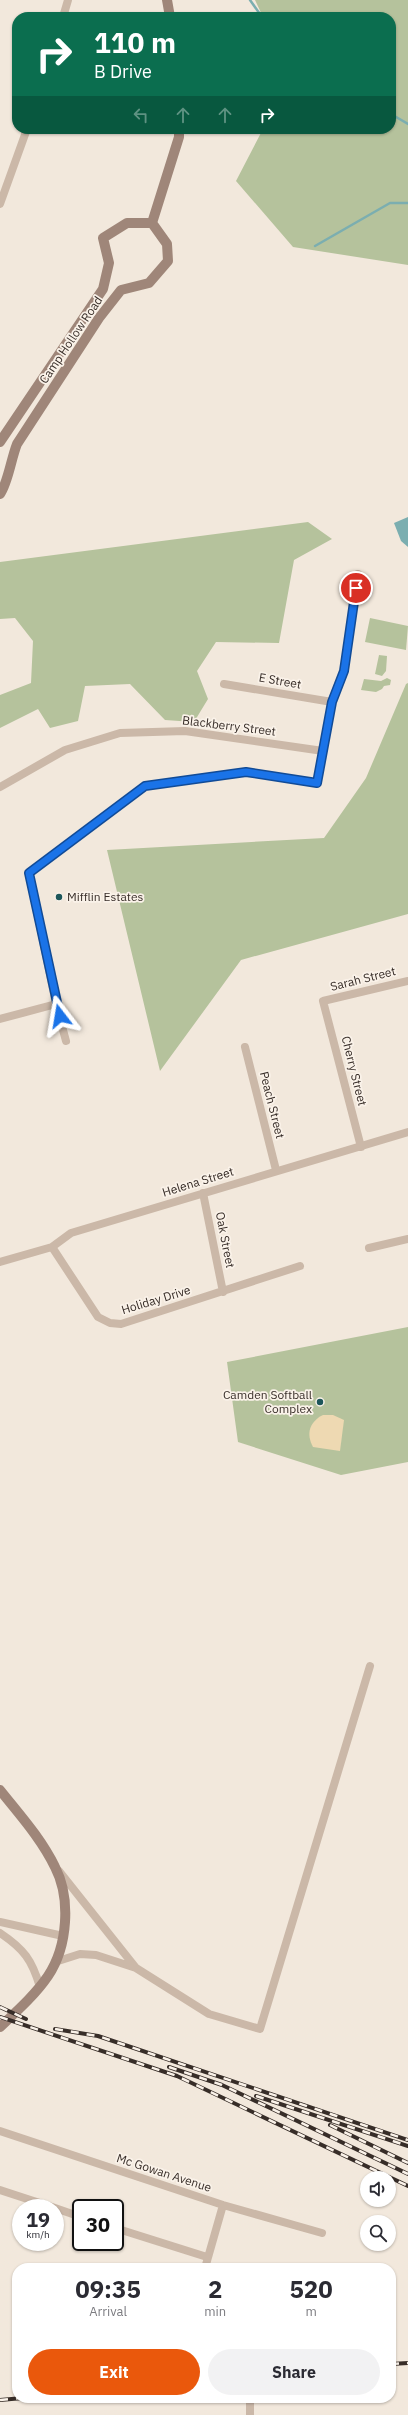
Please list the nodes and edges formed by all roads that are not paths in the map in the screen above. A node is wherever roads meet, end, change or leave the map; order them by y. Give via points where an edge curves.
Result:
1 (68, 0) edge
2 (167, 0) edge
3 (64, 12) edge
4 (169, 12) edge
5 (25, 134) edge
6 (179, 134) edge
7 (0, 204) edge
8 (152, 223) junction
9 (0, 442) edge
10 (0, 494) edge
11 (358, 574) dead end
12 (224, 684) dead end
13 (332, 702) junction
14 (324, 751) junction
15 (0, 787) edge
16 (407, 984) edge
17 (323, 1001) joint
18 (56, 1004) junction
19 (0, 1020) edge
20 (66, 1041) dead end
21 (245, 1047) dead end
22 (408, 1132) edge
23 (361, 1147) junction
24 (276, 1170) junction
25 (203, 1194) junction
26 (408, 1239) edge
27 (52, 1247) junction
28 (369, 1248) dead end
29 (0, 1262) edge
30 (300, 1266) dead end
31 (223, 1292) junction
32 (370, 1666) dead end
33 (0, 1790) edge
34 (56, 1867) junction
35 (0, 1922) edge
36 (0, 1933) edge
37 (63, 1936) junction
38 (55, 1962) junction
39 (136, 1968) junction
40 (40, 1987) junction
41 (0, 2027) edge
42 (0, 2131) edge
43 (0, 2190) edge
44 (28, 2199) edge
45 (223, 2205) junction
46 (124, 2231) edge
47 (322, 2233) dead end
48 (207, 2258) junction
49 (206, 2263) edge
50 (250, 2403) edge
51 (250, 2415) edge

1 - 3 street
2 - 4 main road
5 - 7 street
6 - 8 main road
8 - 9 main road, Camp Hollow Road via 127,223 103,238 109,263 103,289
8 - 10 main road, Camp Hollow Road via 167,244 168,261 149,283 120,290 99,318 17,444 6,486
11 - 13 street via 344,671
12 - 13 street, E Street
13 - 14 street
14 - 15 street, Blackberry Street via 185,731 120,733 65,750
14 - 18 street via 317,783 246,772 145,786 29,873
16 - 17 street, Sarah Street
17 - 23 street, Cherry Street
18 - 19 street
18 - 20 street
21 - 24 street, Peach Street
22 - 23 street, Helena Street
23 - 24 street, Helena Street
24 - 25 street, Helena Street
25 - 27 street, Helena Street via 71,1232
25 - 31 street, Oak Street
26 - 28 street
27 - 29 street, Helena Street
27 - 31 street, Holiday Drive via 98,1316 110,1323 121,1324
30 - 31 street, Holiday Drive
32 - 39 street via 260,2029 209,2014
33 - 34 main road via 37,1837
34 - 37 main road via 63,1889 65,1908
34 - 39 street
35 - 37 street
36 - 40 street via 27,1955
37 - 38 main road
38 - 39 street via 80,1954 96,1955
38 - 40 main road
40 - 41 main road
42 - 45 street, Mc Gowan Avenue
43 - 44 street
45 - 47 street, Mc Gowan Avenue
45 - 48 street
46 - 48 street
48 - 49 street
50 - 51 street

